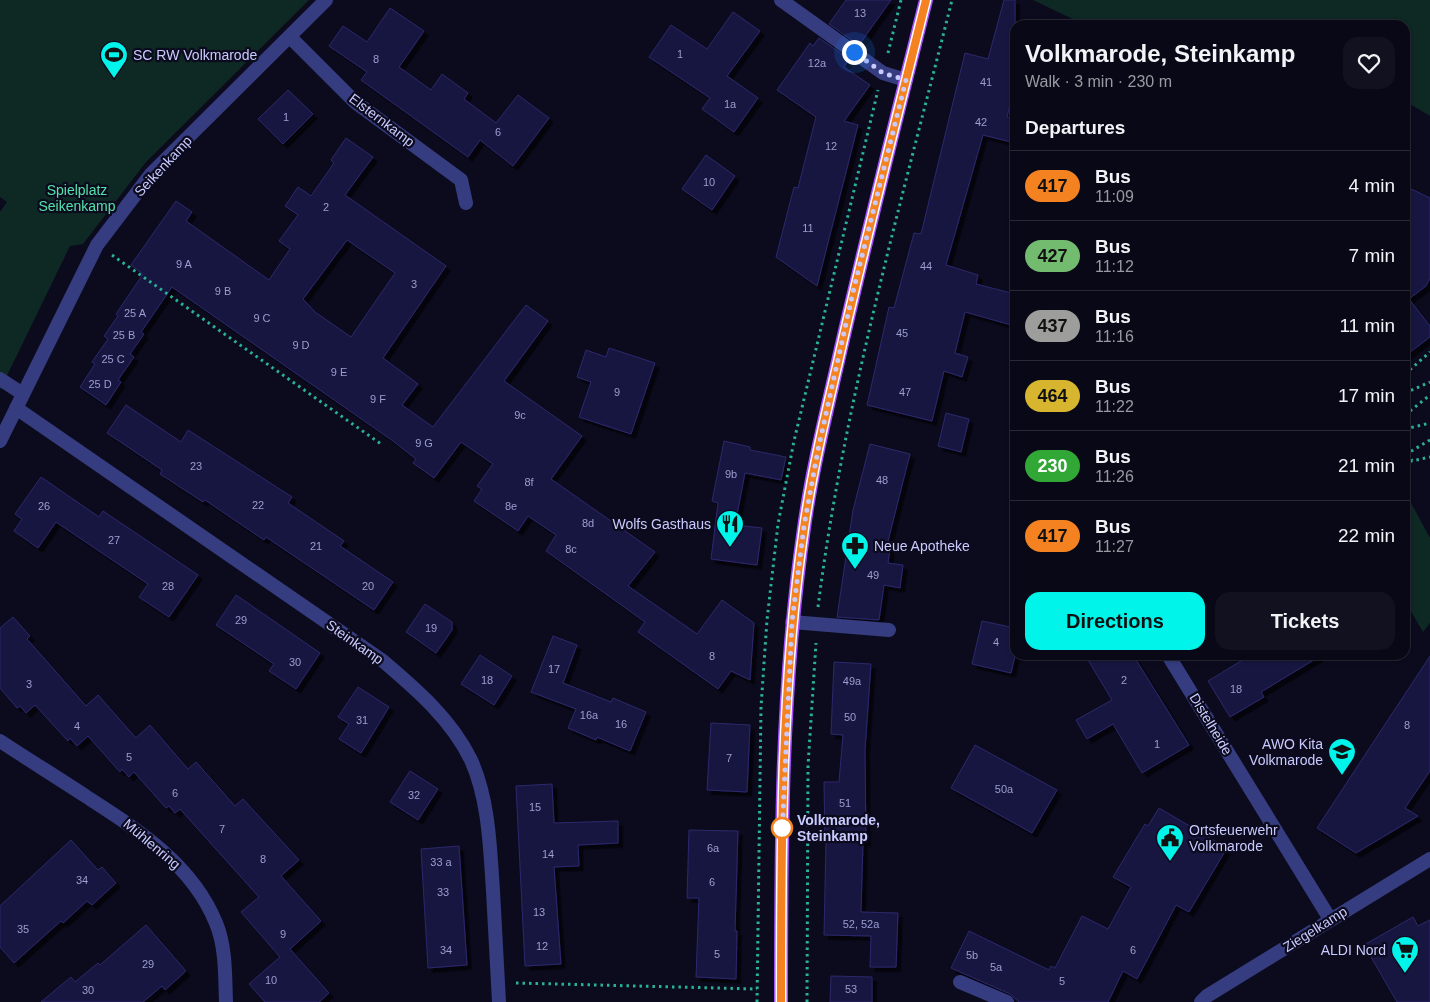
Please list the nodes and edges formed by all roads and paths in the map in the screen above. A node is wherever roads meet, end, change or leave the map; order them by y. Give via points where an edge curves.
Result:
1 (326, 0) edge
2 (781, 0) edge
3 (926, 0) edge
4 (952, 0) edge
5 (290, 37) junction
6 (906, 80) junction
7 (466, 203) dead end
8 (97, 245) junction
9 (1430, 352) edge
10 (1410, 370) edge
11 (0, 379) edge
12 (1430, 382) edge
13 (1410, 391) edge
14 (23, 394) junction
15 (1430, 395) edge
16 (16, 408) junction
17 (1410, 411) edge
18 (1430, 424) edge
19 (1410, 428) edge
20 (1430, 440) edge
21 (0, 441) edge
22 (381, 444) dead end
23 (1410, 452) edge
24 (1410, 457) edge
25 (1430, 457) edge
26 (792, 622) junction
27 (817, 626) junction
28 (889, 630) dead end
29 (1172, 660) edge
30 (0, 741) edge
31 (1430, 859) edge
32 (1330, 919) junction
33 (960, 982) dead end
34 (498, 983) junction
35 (757, 989) dead end
36 (226, 1002) edge
37 (499, 1002) edge
38 (781, 1002) edge
39 (807, 1002) edge
40 (1007, 1002) edge
41 (1201, 1002) edge

1 - 5 street, Seikenkamp
2 - 6 street via 883,73
3 - 6 main road
4 - 27 path via 859,382 834,500
5 - 7 street, Elsternkamp via 355,102 461,180
5 - 8 street, Seikenkamp via 151,174
6 - 26 main road via 853,292 818,450
8 - 14 street, Seikenkamp
8 - 22 path
9 - 10 path
11 - 14 street
12 - 13 path
14 - 16 street, Seikenkamp
15 - 17 path
16 - 21 street, Seikenkamp
16 - 34 street, Steinkamp via 383,661 421,693 449,725 471,760 480,786 490,837
18 - 19 path
20 - 23 path
24 - 25 path via 1412,461
26 - 27 street
26 - 38 main road via 781,852
27 - 28 street
27 - 39 path via 808,766
29 - 32 street, Distelheide
30 - 36 street, Mühlenring via 135,828 185,872 204,896 217,925 225,962
31 - 32 street, Ziegelkamp
32 - 41 street, Ziegelkamp
33 - 40 street
34 - 35 path
34 - 37 street, Steinkamp

